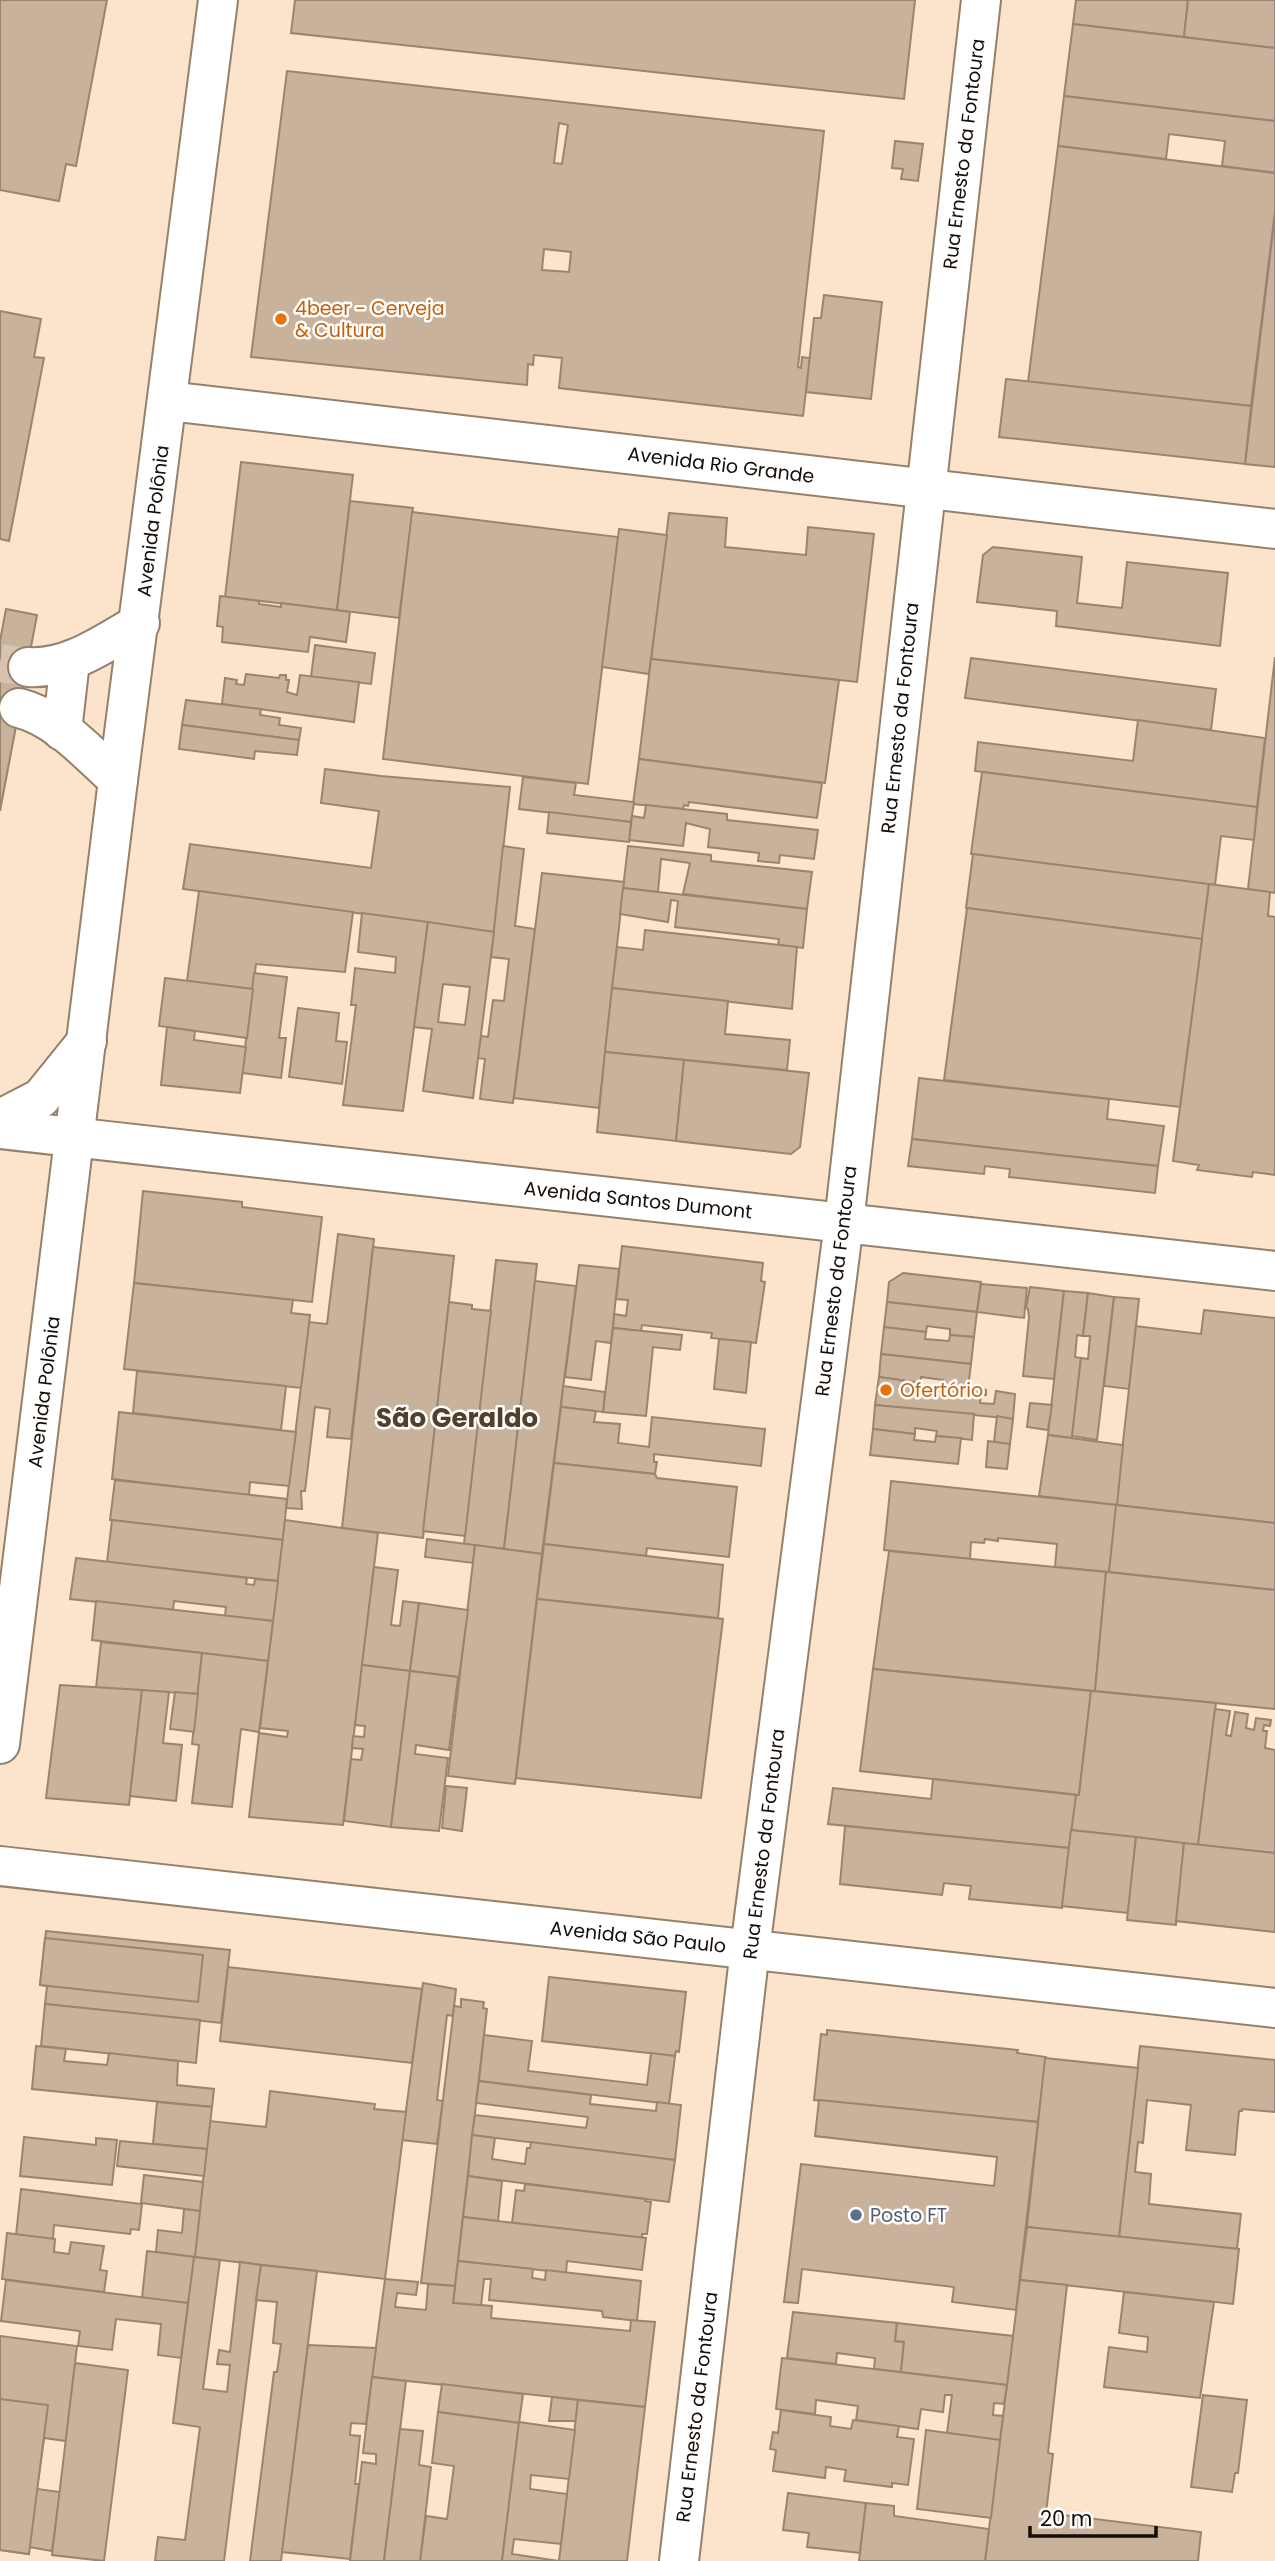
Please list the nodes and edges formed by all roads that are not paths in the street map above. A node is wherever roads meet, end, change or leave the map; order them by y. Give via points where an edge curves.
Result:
1 (218, 0) edge
2 (981, 0) edge
3 (167, 401) junction
4 (925, 488) junction
5 (1275, 529) edge
6 (140, 623) junction
7 (70, 661) junction
8 (28, 667) tunnel mouth
9 (19, 708) tunnel mouth
10 (62, 731) junction
11 (118, 780) junction
12 (86, 1041) junction
13 (0, 1119) edge
14 (0, 1129) edge
15 (76, 1137) junction
16 (844, 1223) junction
17 (1275, 1271) edge
18 (0, 1744) edge
19 (0, 1866) edge
20 (750, 1949) junction
21 (1275, 2008) edge
22 (679, 2561) edge

1 - 3 street, Avenida Polônia
2 - 4 street, Rua Ernesto da Fontoura
3 - 4 street, Avenida Rio Grande
3 - 6 street, Avenida Polônia
4 - 5 street, Avenida Rio Grande
4 - 16 street, Rua Ernesto da Fontoura
6 - 7 street
6 - 11 street, Avenida Polônia
7 - 8 street
7 - 10 street
9 - 10 street
10 - 11 street
11 - 12 street, Avenida Polônia
12 - 13 street via 41,1098
12 - 15 street, Avenida Polônia
14 - 15 street, Avenida Santos Dumont
15 - 16 street, Avenida Santos Dumont
15 - 18 street, Avenida Polônia
16 - 17 street, Avenida Santos Dumont
16 - 20 street, Rua Ernesto da Fontoura
19 - 20 street, Avenida São Paulo
20 - 21 street, Avenida São Paulo
20 - 22 street, Rua Ernesto da Fontoura

